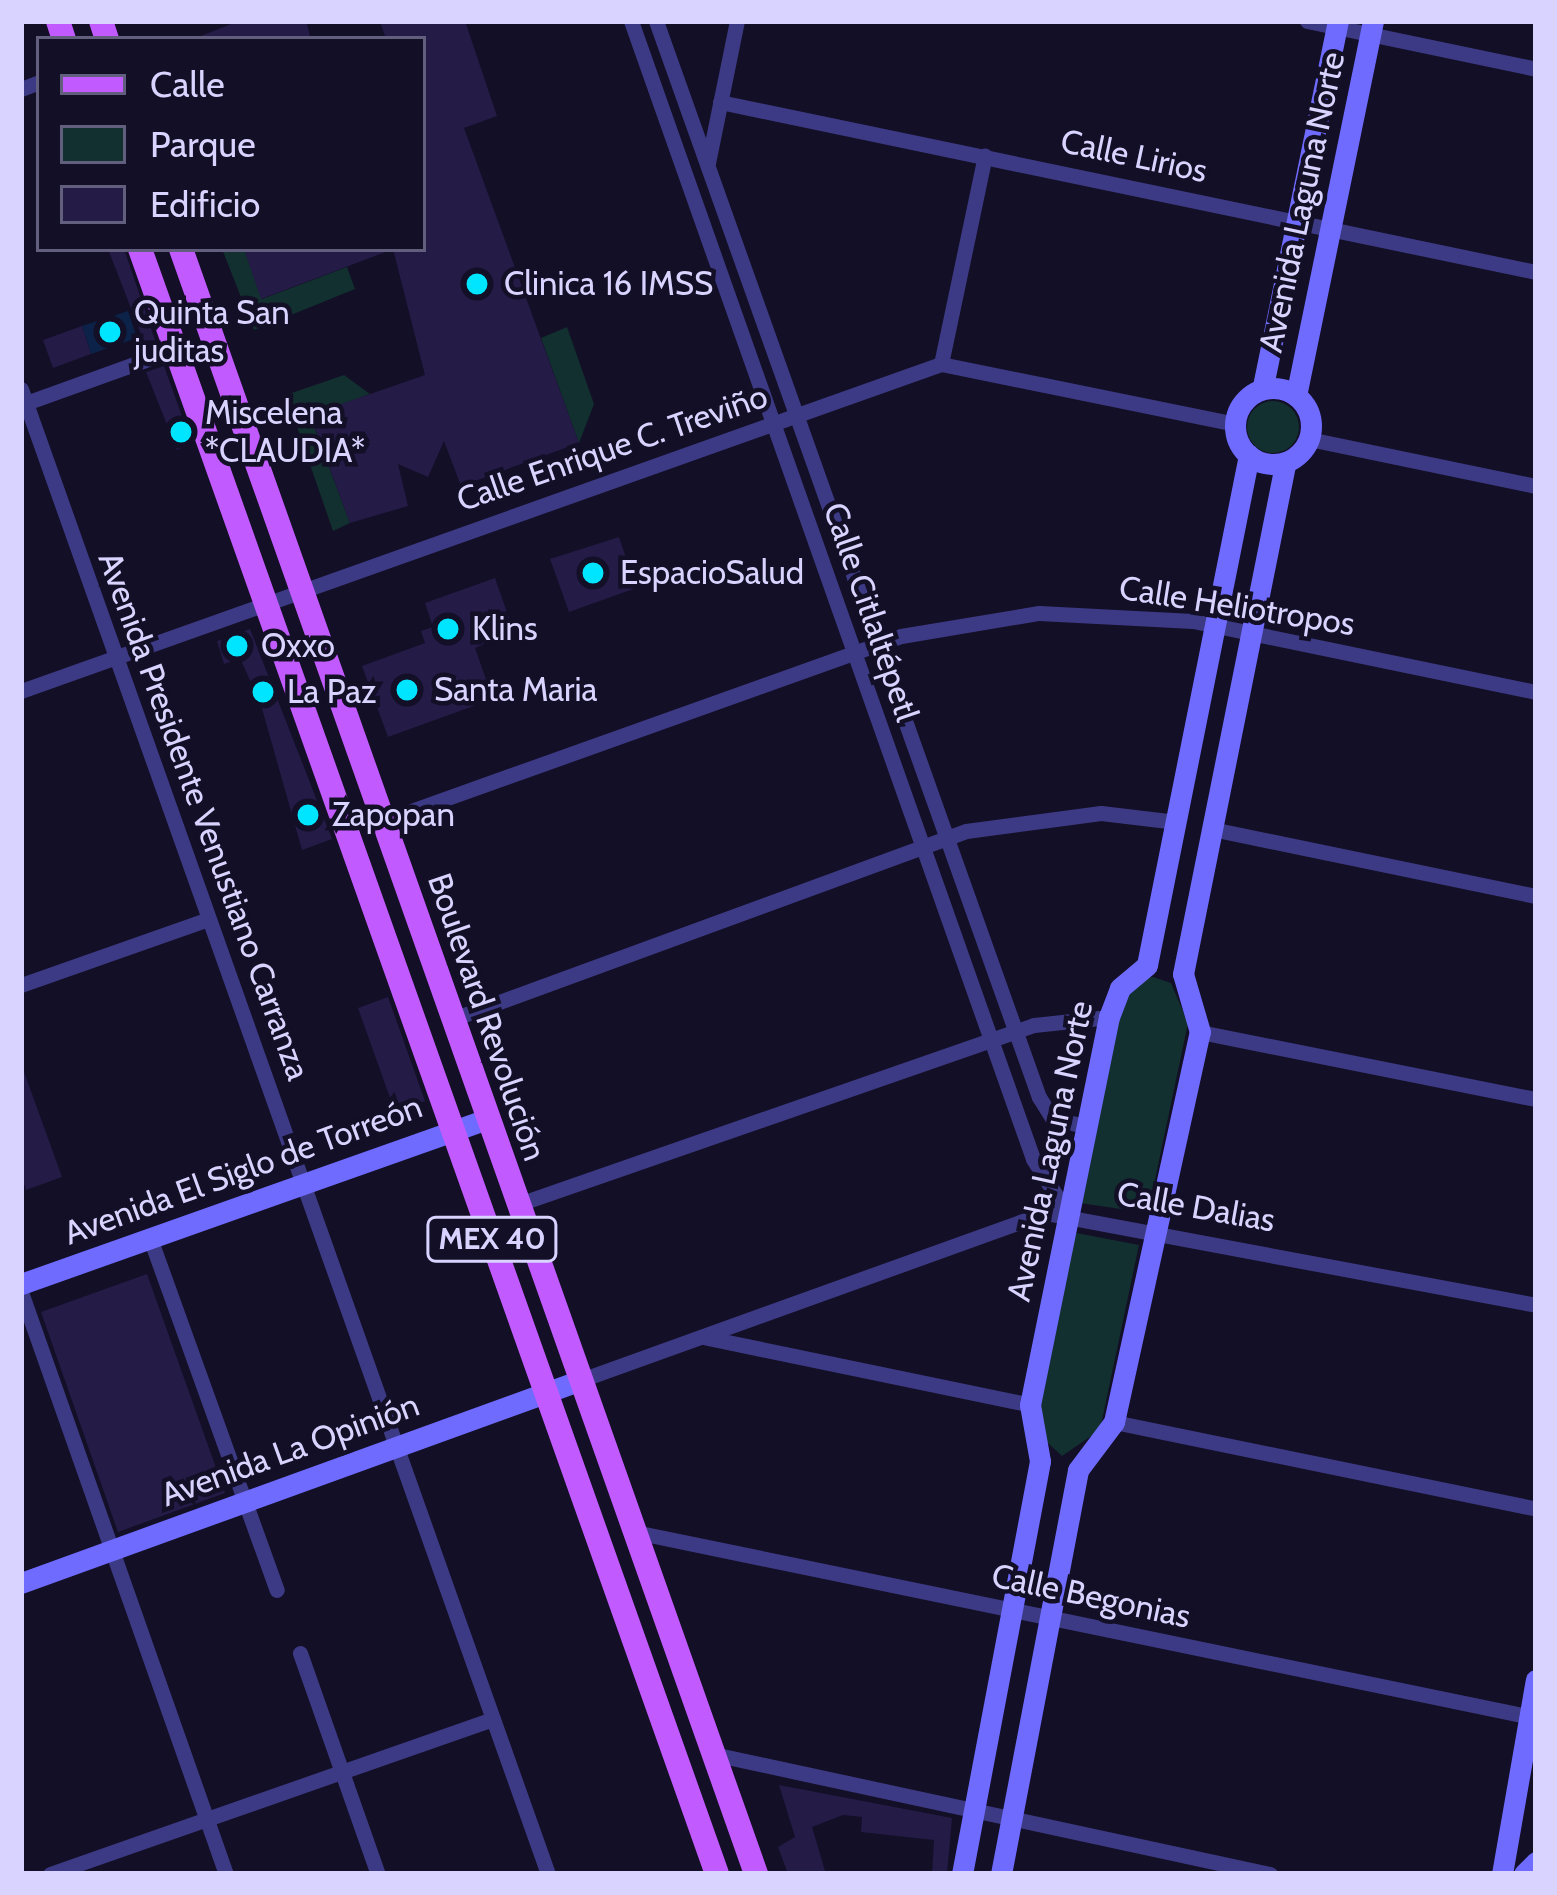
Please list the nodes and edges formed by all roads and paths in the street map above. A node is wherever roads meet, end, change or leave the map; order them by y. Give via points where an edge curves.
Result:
1 (631, 21) edge
2 (656, 21) edge
3 (737, 21) edge
4 (1307, 21) edge
5 (1338, 24) edge
6 (1372, 28) edge
7 (1536, 70) edge
8 (720, 102) junction
9 (985, 155) junction
10 (708, 166) junction
11 (1298, 222) junction
12 (1330, 229) junction
13 (141, 252) edge
14 (182, 252) edge
15 (1536, 272) edge
16 (176, 349) junction
17 (940, 364) junction
18 (1264, 386) junction
19 (24, 396) edge
20 (1296, 396) junction
21 (796, 415) junction
22 (773, 423) junction
23 (1235, 424) junction
24 (1309, 440) junction
25 (1250, 455) junction
26 (1285, 465) junction
27 (1536, 486) edge
28 (301, 589) junction
29 (268, 603) junction
30 (1215, 626) junction
31 (1252, 633) junction
32 (878, 644) junction
33 (854, 652) junction
34 (116, 658) junction
35 (21, 691) edge
36 (1536, 692) edge
37 (383, 821) junction
38 (1176, 822) junction
39 (1212, 830) junction
40 (946, 838) junction
41 (922, 846) junction
42 (1536, 896) edge
43 (208, 919) junction
44 (1147, 965) junction
45 (1183, 974) junction
46 (21, 985) edge
47 (1109, 1017) junction
48 (453, 1018) junction
49 (1016, 1031) junction
50 (1200, 1032) junction
51 (991, 1040) junction
52 (1536, 1099) edge
53 (487, 1118) junction
54 (1087, 1127) junction
55 (454, 1130) junction
56 (303, 1184) junction
57 (519, 1204) junction
58 (1069, 1216) junction
59 (1156, 1227) junction
60 (150, 1238) junction
61 (21, 1288) edge
62 (1536, 1305) edge
63 (700, 1337) junction
64 (580, 1380) junction
65 (547, 1392) junction
66 (1030, 1406) junction
67 (1114, 1422) junction
68 (396, 1447) junction
69 (1040, 1461) junction
70 (1078, 1470) junction
71 (245, 1502) junction
72 (1536, 1509) edge
73 (634, 1532) junction
74 (112, 1550) junction
75 (21, 1583) edge
76 (277, 1590) dead end
77 (1010, 1610) junction
78 (1049, 1617) junction
79 (299, 1653) dead end
80 (1536, 1680) edge
81 (1532, 1717) edge
82 (492, 1719) junction
83 (713, 1754) junction
84 (342, 1772) junction
85 (970, 1810) junction
86 (207, 1819) junction
87 (1009, 1819) junction
88 (1536, 1862) edge
89 (50, 1874) edge
90 (226, 1874) edge
91 (378, 1874) edge
92 (548, 1874) edge
93 (717, 1874) edge
94 (756, 1874) edge
95 (962, 1874) edge
96 (1000, 1874) edge
97 (1270, 1874) edge
98 (1502, 1874) edge
99 (1524, 1874) edge

1 - 22 street, Calle Citlaltépetl
2 - 10 street, Calle Citlaltépetl
3 - 8 street
4 - 5 street
5 - 6 street
5 - 11 street, Avenida Laguna Norte
6 - 7 street
6 - 12 street, Avenida Laguna Norte
8 - 9 street, Calle Lirios
8 - 10 street
9 - 11 street, Calle Lirios
9 - 17 street
10 - 21 street, Calle Citlaltépetl
11 - 12 street, Calle Lirios
11 - 18 street, Avenida Laguna Norte
12 - 15 street, Calle Lirios
12 - 20 street, Avenida Laguna Norte
13 - 16 main road, MEX 40
14 - 28 main road, Boulevard Revolución / MEX 40
16 - 19 street
16 - 29 main road, MEX 40
17 - 21 street, Calle Enrique C. Treviño
17 - 23 street
18 - 20 street
18 - 23 street
19 - 34 street, Avenida Presidente Venustiano Carranza
20 - 24 street via 1310,414
21 - 22 street, Calle Enrique C. Treviño
21 - 32 street, Calle Citlaltépetl
22 - 28 street, Calle Enrique C. Treviño
22 - 33 street, Calle Citlaltépetl
23 - 25 street
24 - 26 street
24 - 27 street
25 - 26 street
25 - 30 street, Avenida Laguna Norte
26 - 31 street
28 - 29 street, Calle Enrique C. Treviño
28 - 37 main road, Boulevard Revolución / MEX 40
29 - 34 street, Calle Enrique C. Treviño
29 - 55 main road, MEX 40
30 - 31 street, Calle Heliotropos
30 - 32 street, Calle Heliotropos via 1039,613
30 - 38 street, Avenida Laguna Norte
31 - 36 street, Calle Heliotropos
31 - 39 street
32 - 33 street, Calle Heliotropos
32 - 40 street, Calle Citlaltépetl
33 - 37 street, Calle Heliotropos
33 - 41 street, Calle Citlaltépetl
34 - 35 street, Calle Enrique C. Treviño
34 - 43 street, Avenida Presidente Venustiano Carranza
37 - 48 main road, Boulevard Revolución / MEX 40
38 - 40 street via 1048,816
38 - 44 street, Avenida Laguna Norte
39 - 42 street
39 - 45 street
40 - 41 street
40 - 49 street, Calle Citlaltépetl
41 - 48 street
41 - 51 street, Calle Citlaltépetl
43 - 46 street
43 - 56 street, Avenida Presidente Venustiano Carranza
44 - 45 street
44 - 47 street, Avenida Laguna Norte via 1120,988
45 - 50 street
47 - 49 street
47 - 54 street, Avenida Laguna Norte
48 - 53 main road, Boulevard Revolución / MEX 40
49 - 51 street
49 - 54 street, Calle Citlaltépetl via 1045,1110
50 - 52 street
50 - 59 street
51 - 57 street
51 - 58 street, Calle Citlaltépetl via 1033,1159
53 - 55 street, Avenida El Siglo de Torreón
53 - 57 main road, Boulevard Revolución / MEX 40
54 - 58 street, Avenida Laguna Norte
55 - 56 street, Avenida El Siglo de Torreón
55 - 65 main road, MEX 40
56 - 60 street, Avenida El Siglo de Torreón
56 - 68 street, Avenida Presidente Venustiano Carranza
57 - 64 main road, Boulevard Revolución / MEX 40
58 - 59 street, Calle Dalias
58 - 63 street, Calle Dalias via 1045,1213
58 - 66 street, Avenida Laguna Norte
59 - 62 street, Calle Dalias
59 - 67 street
60 - 61 street, Avenida El Siglo de Torreón
60 - 71 street
61 - 74 street
63 - 64 street, Calle Dalias
63 - 66 street
64 - 65 street, Avenida La Opinión
64 - 73 main road, Boulevard Revolución / MEX 40
65 - 68 street, Avenida La Opinión
65 - 93 main road, MEX 40
66 - 69 street, Avenida Laguna Norte
67 - 70 street
67 - 72 street
68 - 71 street, Avenida La Opinión
68 - 82 street, Avenida Presidente Venustiano Carranza
69 - 70 street
69 - 77 street, Avenida Laguna Norte
70 - 78 street
71 - 74 street, Avenida La Opinión
71 - 76 street
73 - 77 street, Calle Begonias
73 - 83 main road, Boulevard Revolución / MEX 40
74 - 75 street, Avenida La Opinión
74 - 86 street
77 - 78 street, Calle Begonias
77 - 85 street, Avenida Laguna Norte
78 - 81 street, Calle Begonias
78 - 87 street
79 - 84 street
80 - 81 street
81 - 98 street
82 - 84 street
82 - 92 street, Avenida Presidente Venustiano Carranza
83 - 85 street
83 - 94 main road, Boulevard Revolución / MEX 40
84 - 86 street
84 - 91 street
85 - 87 street
85 - 95 street, Avenida Laguna Norte
86 - 89 street
86 - 90 street
87 - 96 street
87 - 97 street
88 - 99 street

